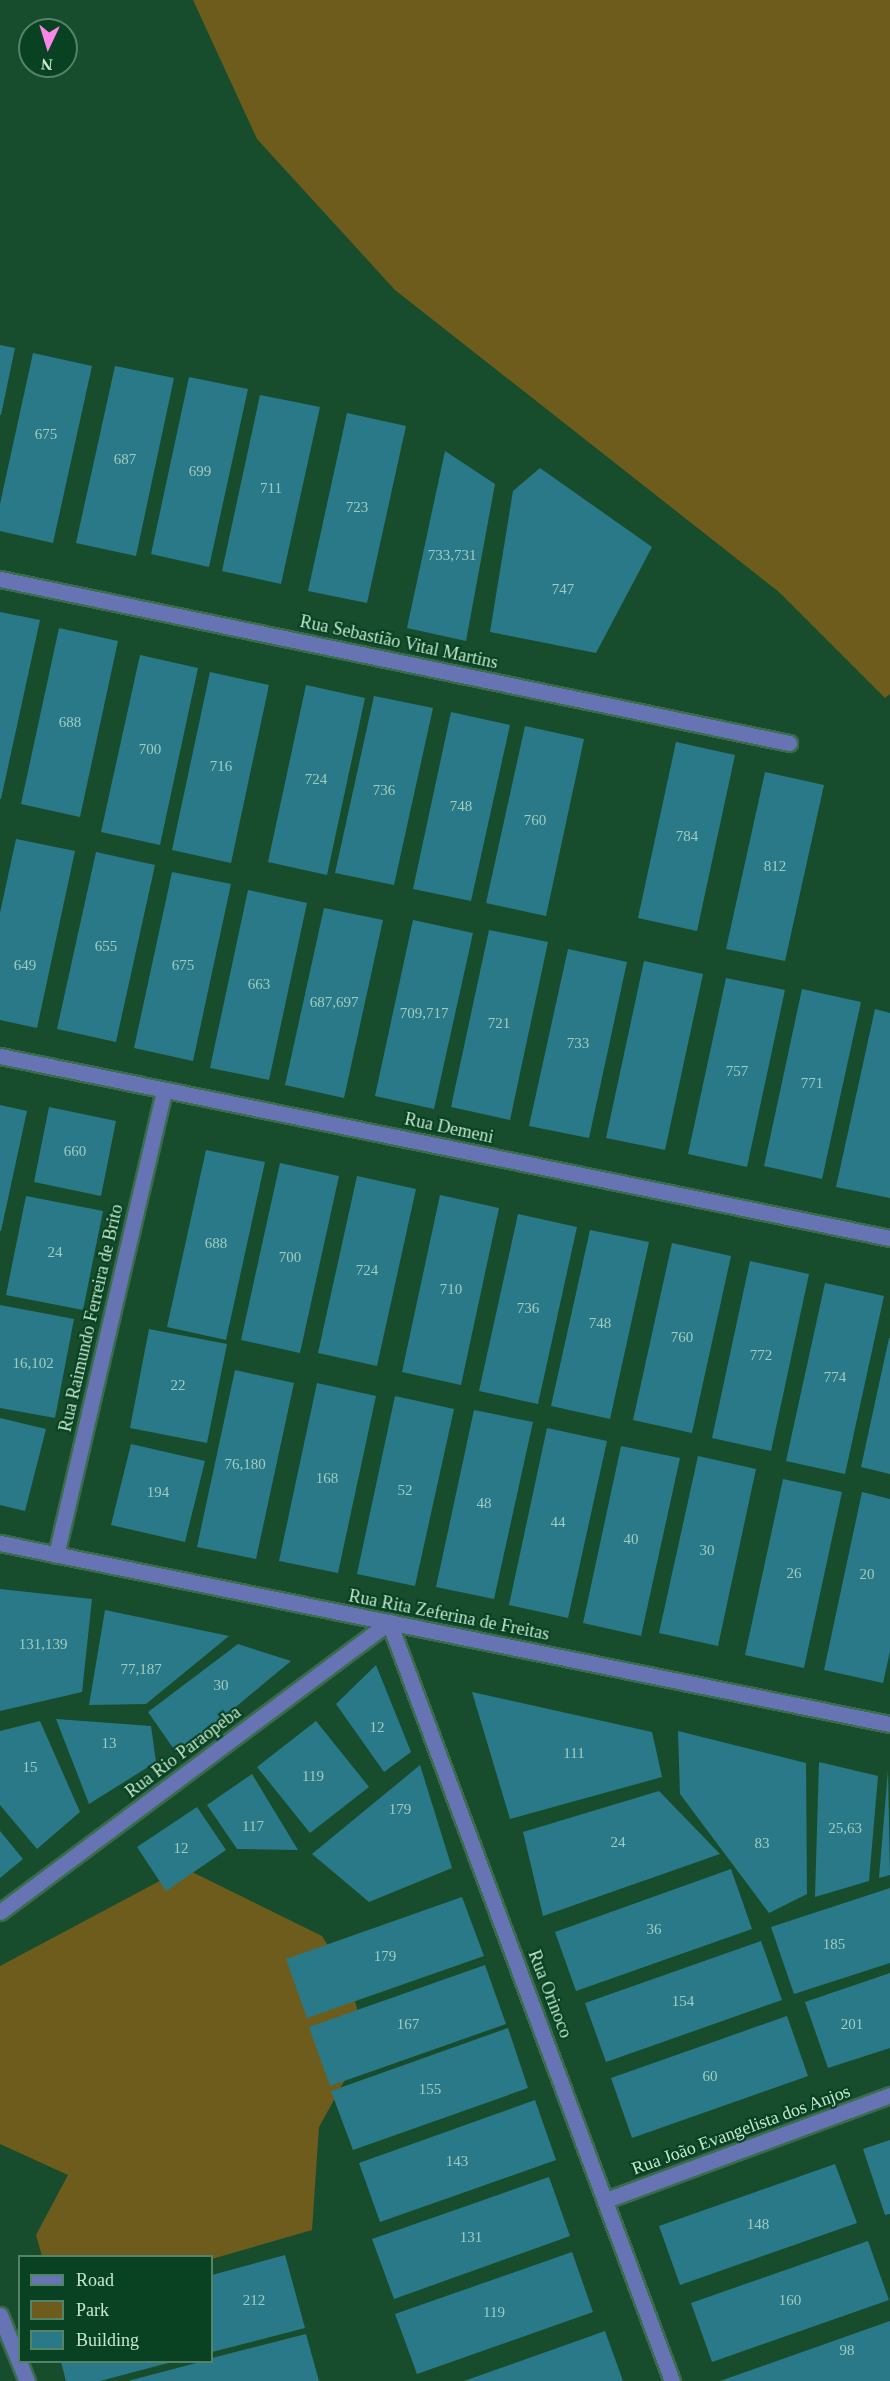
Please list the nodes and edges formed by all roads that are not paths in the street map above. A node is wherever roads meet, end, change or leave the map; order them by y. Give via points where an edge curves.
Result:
1 (0, 579) edge
2 (789, 743) dead end
3 (0, 1056) edge
4 (164, 1090) junction
5 (890, 1238) edge
6 (0, 1544) edge
7 (56, 1555) junction
8 (389, 1622) junction
9 (890, 1724) edge
10 (0, 1912) edge
11 (890, 2095) edge
12 (606, 2200) junction
13 (0, 2315) edge
14 (18, 2359) edge
15 (20, 2363) edge
16 (27, 2381) edge
17 (672, 2381) edge

1 - 2 street, Rua Sebastião Vital Martins
3 - 4 street, Rua Demeni
4 - 5 street, Rua Demeni
4 - 7 street, Rua Raimundo Ferreira de Brito
6 - 7 street, Rua Rita Zeferina de Freitas
7 - 8 street, Rua Rita Zeferina de Freitas
8 - 9 street, Rua Rita Zeferina de Freitas
8 - 10 street, Rua Rio Paraopeba
8 - 12 street, Rua Orinoco
11 - 12 street, Rua João Evangelista dos Anjos
12 - 17 street, Rua Orinoco
13 - 14 street
15 - 16 street

